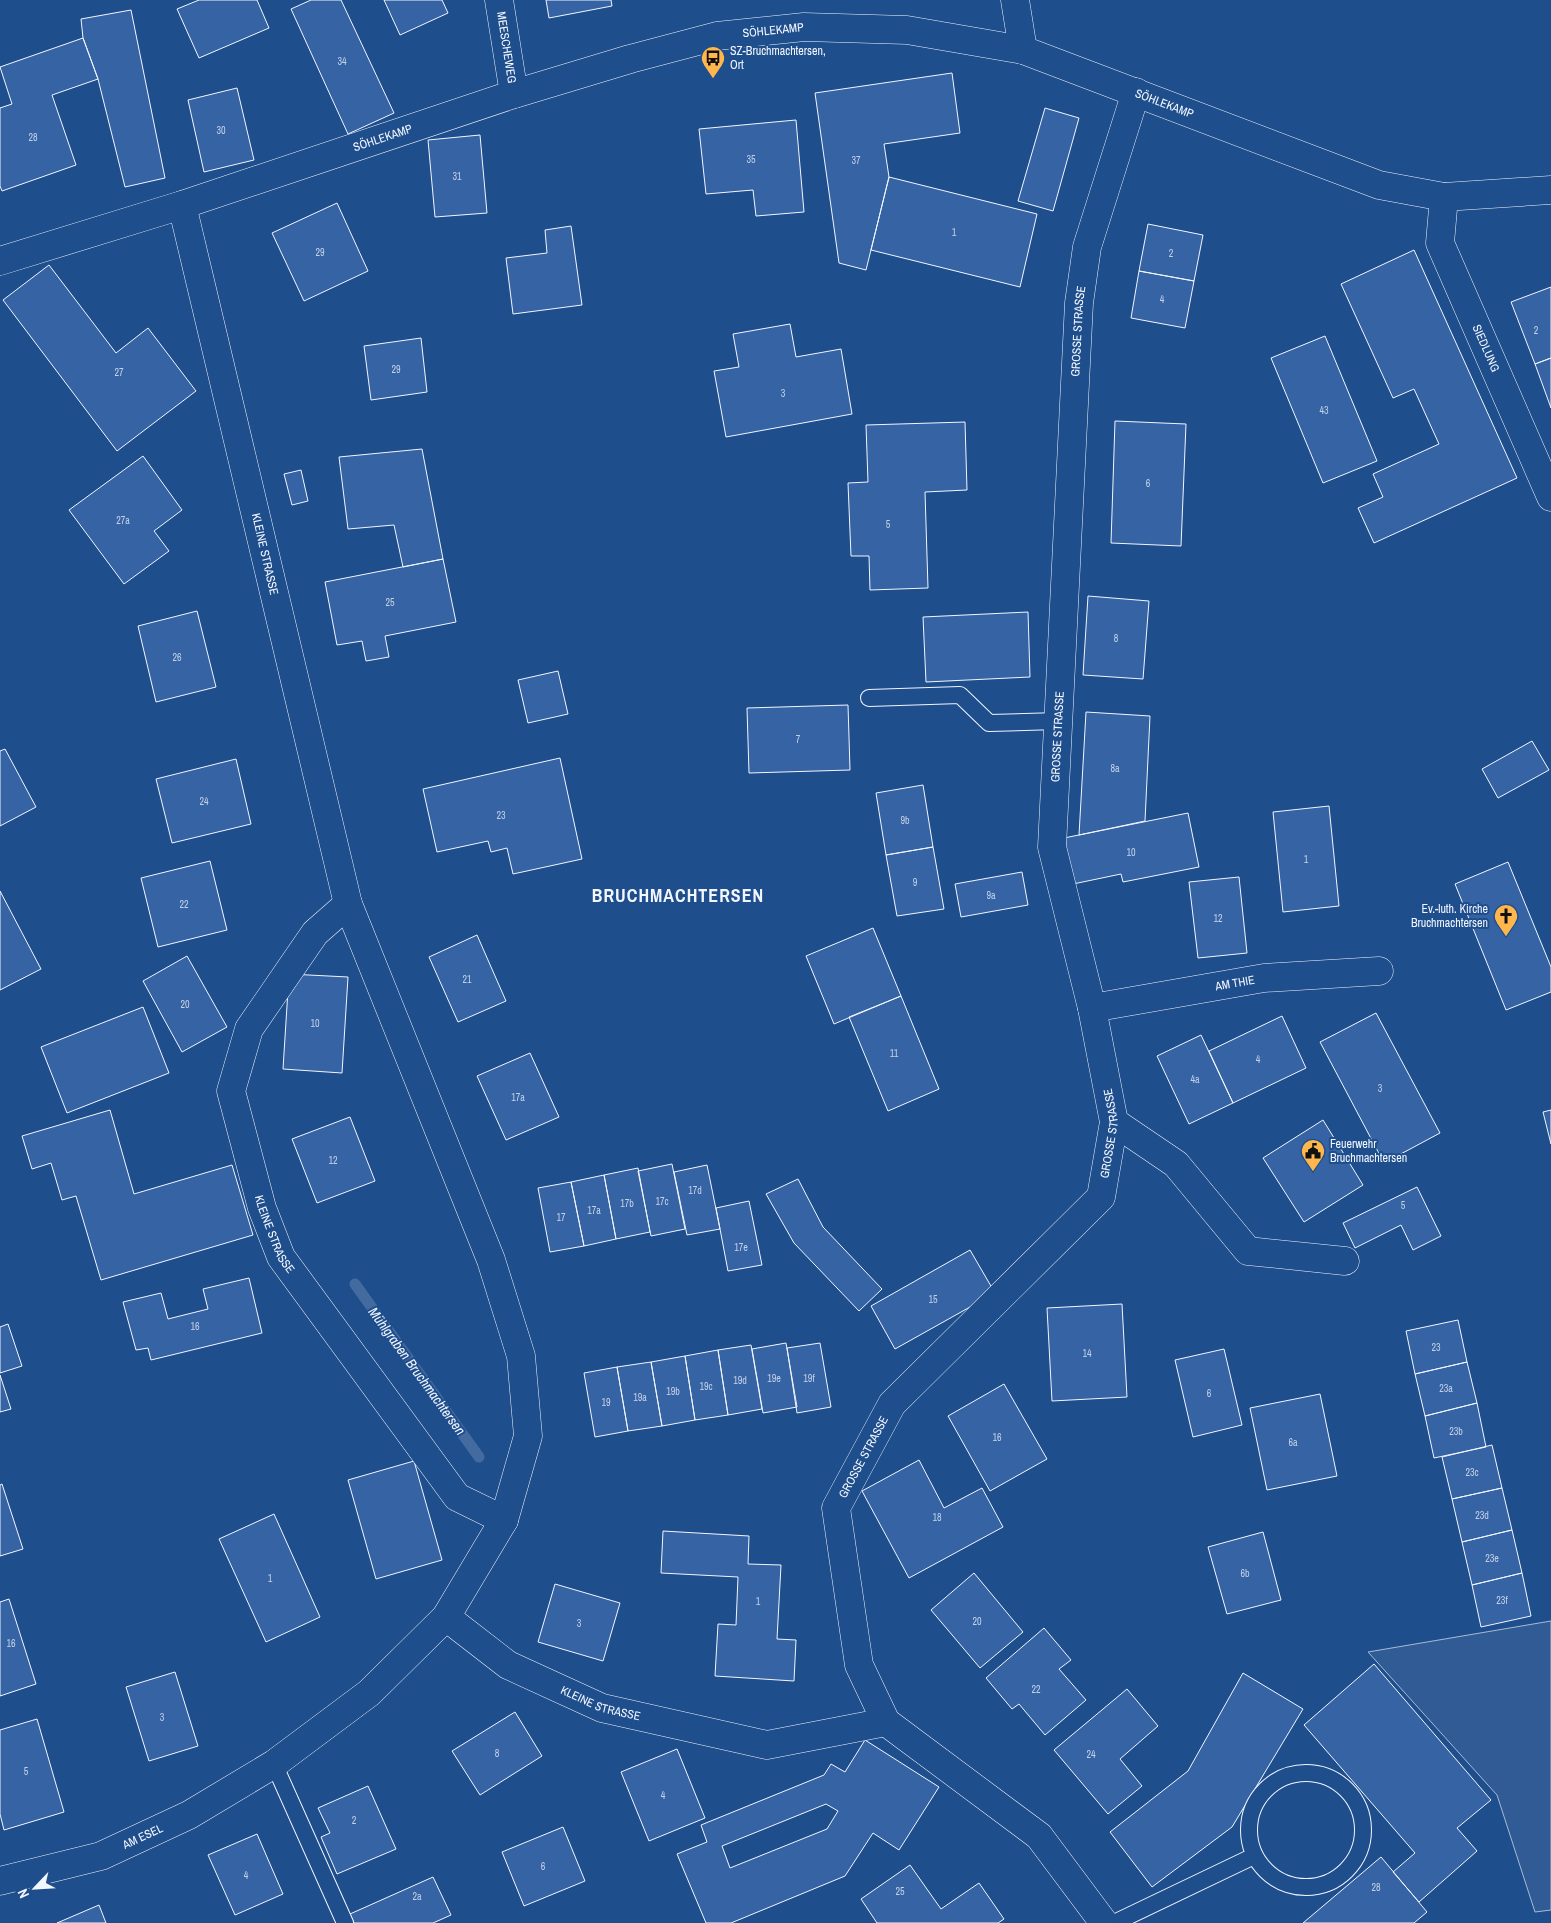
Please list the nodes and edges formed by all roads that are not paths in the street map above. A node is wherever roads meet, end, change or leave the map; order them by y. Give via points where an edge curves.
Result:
1 (499, 0) edge
2 (1015, 0) edge
3 (1023, 50) junction
4 (1136, 92) junction
5 (514, 94) junction
6 (1551, 190) edge
7 (1444, 197) junction
8 (182, 205) junction
9 (0, 261) edge
10 (1551, 497) edge
11 (869, 698) dead end
12 (1058, 722) junction
13 (348, 904) junction
14 (1379, 971) dead end
15 (1092, 1008) junction
16 (1114, 1122) junction
17 (1344, 1262) dead end
18 (504, 1520) junction
19 (446, 1617) junction
20 (886, 1722) junction
21 (274, 1764) junction
22 (1254, 1856) junction
23 (0, 1881) edge
24 (345, 1923) edge
25 (1104, 1923) edge
26 (1114, 1923) edge

1 - 5 street, MEESCHEWEG
2 - 3 street
3 - 4 street, SÖHLEKAMP
3 - 5 street, SÖHLEKAMP via 908,30 804,27 717,36
4 - 7 street, SÖHLEKAMP via 1380,185
4 - 12 street, GROSSE STRASSE via 1087,247 1079,304
5 - 8 street, SÖHLEKAMP
6 - 7 street, SÖHLEKAMP
7 - 10 street, SIEDLUNG via 1440,243
8 - 9 street, SÖHLEKAMP
8 - 13 street, KLEINE STRASSE
11 - 12 lane via 960,695 989,722
12 - 15 street, GROSSE STRASSE via 1052,847
13 - 18 street, KLEINE STRASSE via 491,1260 521,1356 528,1436
13 - 18 street, KLEINE STRASSE via 316,933 249,1029 231,1090 262,1208 281,1256 457,1497
14 - 15 street, AM THIE via 1264,978
15 - 16 street, GROSSE STRASSE
16 - 17 street via 1176,1164 1248,1251
16 - 20 street, GROSSE STRASSE via 1101,1197 892,1404 836,1508 859,1665
18 - 19 street, KLEINE STRASSE
19 - 20 street, KLEINE STRASSE via 508,1665 602,1708 766,1745
19 - 21 street, AM ESEL via 369,1693
20 - 25 street, GROSSE STRASSE via 1039,1836
21 - 23 street, AM ESEL via 189,1815 101,1856
21 - 24 lane
22 - 22 lane via 1265,1871 1280,1882 1299,1887 1318,1886 1335,1880 1350,1867 1359,1852 1363,1833 1361,1815 1353,1797 1340,1784 1322,1775 1303,1773 1285,1776 1268,1786 1256,1801 1249,1819 1248,1838
22 - 26 lane

